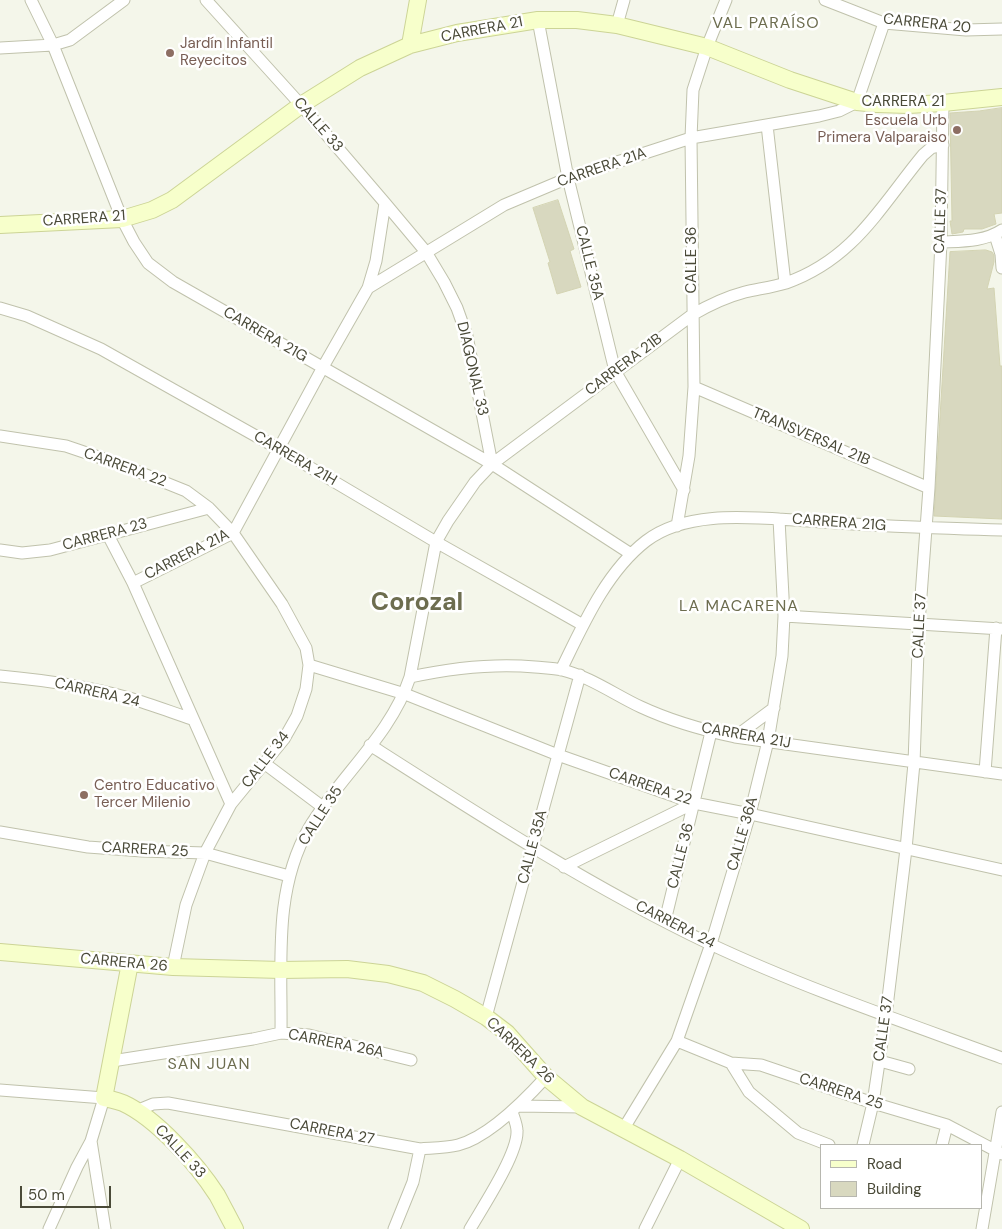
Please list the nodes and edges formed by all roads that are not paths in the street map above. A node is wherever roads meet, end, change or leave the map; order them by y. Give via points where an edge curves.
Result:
1 (31, 0) edge
2 (124, 0) edge
3 (206, 0) edge
4 (418, 0) edge
5 (624, 0) edge
6 (726, 0) edge
7 (825, 0) edge
8 (538, 20) junction
9 (884, 22) junction
10 (617, 25) junction
11 (1002, 29) edge
12 (53, 45) junction
13 (410, 45) junction
14 (707, 47) junction
15 (0, 48) edge
16 (1002, 97) edge
17 (857, 102) junction
18 (943, 103) junction
19 (301, 105) junction
20 (767, 125) junction
21 (691, 138) junction
22 (943, 145) junction
23 (568, 178) junction
24 (385, 203) junction
25 (122, 219) junction
26 (0, 225) edge
27 (999, 233) edge
28 (941, 242) junction
29 (426, 252) junction
30 (1001, 254) edge
31 (1002, 268) edge
32 (785, 283) junction
33 (368, 288) junction
34 (0, 308) edge
35 (692, 315) junction
36 (323, 367) junction
37 (615, 372) junction
38 (694, 387) junction
39 (0, 436) edge
40 (280, 449) junction
41 (492, 464) junction
42 (929, 488) junction
43 (684, 490) junction
44 (209, 508) junction
45 (779, 519) junction
46 (677, 526) junction
47 (927, 528) junction
48 (1002, 530) edge
49 (233, 533) junction
50 (108, 535) junction
51 (436, 542) junction
52 (0, 550) edge
53 (631, 554) junction
54 (133, 583) junction
55 (784, 616) junction
56 (919, 623) junction
57 (583, 625) junction
58 (999, 628) edge
59 (308, 665) junction
60 (561, 670) junction
61 (0, 676) edge
62 (580, 676) junction
63 (410, 677) junction
64 (405, 694) junction
65 (774, 708) junction
66 (192, 719) junction
67 (711, 732) junction
68 (736, 737) junction
69 (768, 741) junction
70 (370, 745) junction
71 (558, 755) junction
72 (264, 763) junction
73 (914, 763) junction
74 (985, 772) junction
75 (1002, 774) edge
76 (694, 803) junction
77 (231, 804) junction
78 (324, 808) junction
79 (750, 814) junction
80 (0, 832) edge
81 (533, 848) junction
82 (906, 848) junction
83 (205, 853) junction
84 (564, 867) junction
85 (1002, 870) edge
86 (289, 876) junction
87 (665, 921) junction
88 (711, 944) junction
89 (0, 952) edge
90 (130, 964) junction
91 (173, 967) junction
92 (282, 970) junction
93 (886, 1015) junction
94 (486, 1018) junction
95 (281, 1033) junction
96 (677, 1041) junction
97 (1002, 1058) edge
98 (411, 1060) dead end
99 (112, 1061) junction
100 (880, 1061) junction
101 (731, 1063) junction
102 (909, 1069) dead end
103 (546, 1077) junction
104 (0, 1090) edge
105 (104, 1098) junction
106 (873, 1103) junction
107 (582, 1107) junction
108 (515, 1109) junction
109 (136, 1111) junction
110 (1002, 1112) edge
111 (947, 1124) junction
112 (624, 1128) junction
113 (91, 1141) junction
114 (826, 1144) edge
115 (863, 1144) edge
116 (942, 1144) edge
117 (420, 1149) junction
118 (999, 1152) edge
119 (680, 1159) junction
120 (48, 1229) edge
121 (105, 1229) edge
122 (235, 1229) edge
123 (394, 1229) edge
124 (470, 1229) edge
125 (645, 1229) edge
126 (801, 1229) edge
127 (982, 1229) edge

1 - 12 street, CARRERA 21G
2 - 12 street via 70,40
3 - 19 street, CALLE 33
4 - 13 street
5 - 10 street
6 - 14 street, CALLE 36
7 - 9 street, CARRERA 20
8 - 10 street, CARRERA 21
8 - 13 street, CARRERA 21 via 457,33
8 - 23 street, CALLE 35A
9 - 11 street, CARRERA 20 via 966,30
9 - 17 street
10 - 14 street, CARRERA 21
12 - 15 street
12 - 25 street, CARRERA 21G
13 - 19 street, CARRERA 21 via 360,68
14 - 17 street, CARRERA 21
14 - 21 street, CALLE 36 via 693,90
16 - 18 street, CARRERA 21
17 - 18 street, CARRERA 21
17 - 20 street, CARRERA 21A via 839,111
18 - 22 street, CALLE 37
19 - 24 street, CALLE 33
19 - 25 street, CARRERA 21 via 172,200
20 - 21 street, CARRERA 21A
20 - 32 street
21 - 23 street, CARRERA 21A
21 - 35 street, CALLE 36
22 - 28 street, CALLE 37
22 - 32 street, CARRERA 21B via 931,148 923,155 848,246 811,272
23 - 29 street, CARRERA 21A via 504,205
23 - 37 street, CALLE 35A
24 - 29 street, CALLE 33
24 - 33 street, CARRERA 21A via 376,261
25 - 26 street, CARRERA 21
25 - 36 street, CARRERA 21G via 148,262 173,282
27 - 28 street via 980,239
27 - 30 street
28 - 42 street, CALLE 37
29 - 33 street, CARRERA 21A
29 - 41 street, DIAGONAL 33 via 457,308 467,336
30 - 31 street
32 - 35 street, CARRERA 21B via 729,297
33 - 36 street, CARRERA 21A
34 - 40 street, CARRERA 21H via 26,316 101,350
35 - 37 street, CARRERA 21B
35 - 38 street, CALLE 36
36 - 40 street, CARRERA 21A
36 - 41 street, CARRERA 21G
37 - 41 street, CARRERA 21B
37 - 43 street, CALLE 35A
38 - 42 street, TRANSVERSAL 21B
38 - 43 street, CALLE 36
39 - 44 street, CARRERA 22 via 66,446 119,464 186,490
40 - 49 street, CARRERA 21A
40 - 51 street, CARRERA 21H
41 - 51 street, CARRERA 21B via 461,500
41 - 53 street, CARRERA 21G
42 - 47 street, CALLE 37
43 - 46 street, CALLE 36
44 - 49 street, CARRERA 22
44 - 50 street, CARRERA 23
45 - 46 street, CARRERA 21G via 723,518
45 - 47 street, CARRERA 21G
45 - 55 street, CALLE 36A
46 - 53 street via 648,540
47 - 48 street, CARRERA 21G
47 - 56 street, CALLE 37
49 - 54 street, CARRERA 21A
49 - 59 street, CALLE 34 via 296,628 306,648
50 - 52 street, CARRERA 23 via 50,550 22,553
50 - 54 street
51 - 57 street, CARRERA 21H
51 - 63 street, CARRERA 21B
53 - 57 street
54 - 66 street
55 - 56 street
55 - 65 street, CALLE 36A
56 - 58 street
56 - 73 street, CALLE 37
57 - 60 street
58 - 74 street
59 - 64 street, CARRERA 22
59 - 72 street, CALLE 34 via 306,689 297,716 284,739
60 - 62 street, CARRERA 21J
60 - 63 street, CARRERA 21J via 483,666
61 - 66 street, CARRERA 24 via 33,679 130,698
62 - 67 street, CARRERA 21J via 640,707
62 - 71 street, CALLE 35A
63 - 64 street, CALLE 35
64 - 70 street, CALLE 35
64 - 71 street, CARRERA 22
65 - 68 street
65 - 69 street, CALLE 36A
66 - 77 street
67 - 68 street, CARRERA 21J
67 - 76 street, CALLE 36
68 - 69 street, CARRERA 21J
69 - 73 street, CARRERA 21J
69 - 79 street, CALLE 36A
70 - 78 street, CALLE 35
70 - 81 street, CARRERA 24
71 - 76 street, CARRERA 22
71 - 81 street, CALLE 35A
72 - 77 street, CALLE 34
72 - 78 street
73 - 74 street, CARRERA 21J
73 - 82 street, CALLE 37
74 - 75 street, CARRERA 21J
76 - 79 street, CARRERA 22
76 - 84 street
76 - 87 street, CALLE 36
77 - 83 street, CALLE 34
78 - 86 street, CALLE 35 via 299,848
79 - 82 street, CARRERA 22
79 - 88 street, CALLE 36A
80 - 83 street, CARRERA 25 via 88,847
81 - 84 street, CARRERA 24
81 - 94 street, CALLE 35A
82 - 85 street, CARRERA 22
82 - 93 street, CALLE 37
83 - 86 street, CARRERA 25
83 - 91 street, CALLE 34 via 186,905
84 - 87 street, CARRERA 24
86 - 92 street, CALLE 35 via 281,930
87 - 88 street, CARRERA 24
88 - 93 street, CARRERA 24
88 - 96 street, CALLE 36A
89 - 90 street, CARRERA 26
90 - 91 street, CARRERA 26
90 - 99 street
91 - 92 street, CARRERA 26
92 - 94 street, CARRERA 26 via 347,969 388,974 423,984
92 - 95 street, CALLE 35
93 - 97 street, CARRERA 24
93 - 100 street, CALLE 37
94 - 103 street, CARRERA 26 via 506,1033
95 - 98 street, CARRERA 26A via 309,1035
95 - 99 street, CARRERA 26A
96 - 101 street, CARRERA 25
96 - 112 street, CALLE 36A
99 - 105 street
100 - 102 street
100 - 106 street, CALLE 37
101 - 106 street, CARRERA 25 via 761,1065
101 - 114 street via 749,1092 798,1133
103 - 107 street, CARRERA 26
103 - 108 street, CARRERA 27
104 - 105 street
105 - 109 street, CALLE 33
105 - 113 street
106 - 111 street, CARRERA 25
106 - 115 street, CALLE 37
107 - 108 street
107 - 112 street, CARRERA 26
108 - 117 street, CARRERA 27 via 476,1138 459,1145
108 - 124 street via 518,1131 514,1145
109 - 117 street, CARRERA 27 via 153,1104 183,1104
109 - 122 street, CALLE 33 via 181,1150 217,1195
110 - 118 street
111 - 116 street
111 - 118 street, CARRERA 25
112 - 119 street, CARRERA 26
113 - 120 street
113 - 121 street
117 - 123 street via 413,1182
118 - 127 street
119 - 125 street
119 - 126 street, CARRERA 26

